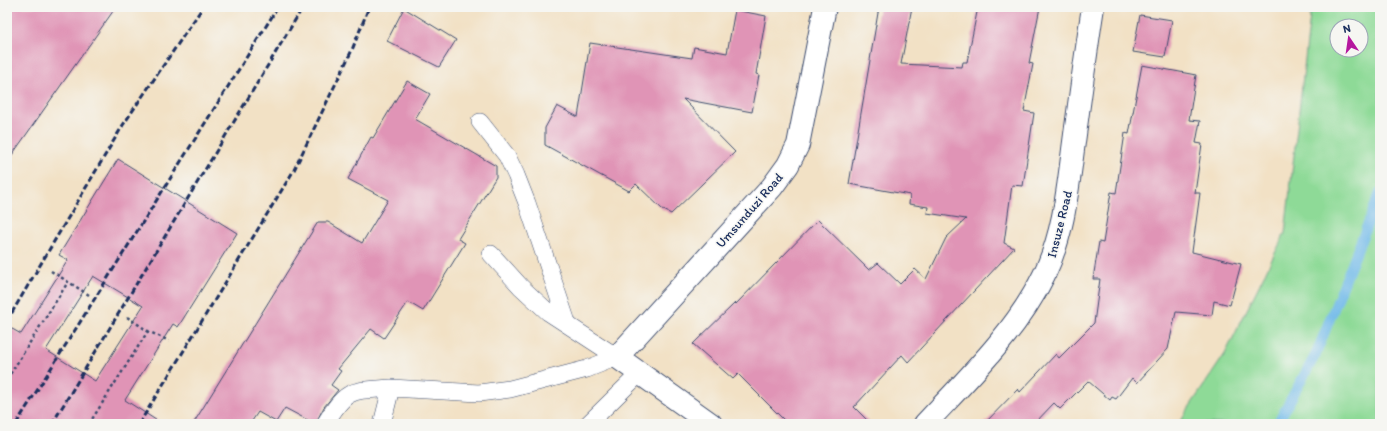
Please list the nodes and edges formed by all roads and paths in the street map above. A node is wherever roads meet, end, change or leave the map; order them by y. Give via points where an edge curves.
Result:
1 (825, 7) edge
2 (1092, 7) edge
3 (480, 122) dead end
4 (491, 254) dead end
5 (51, 271) dead end
6 (68, 282) junction
7 (90, 295) dead end
8 (127, 317) dead end
9 (568, 325) junction
10 (148, 331) junction
11 (169, 341) dead end
12 (617, 357) junction
13 (640, 373) junction
14 (7, 379) edge
15 (391, 388) junction
16 (89, 424) edge
17 (325, 424) edge
18 (382, 424) edge
19 (588, 424) edge
20 (711, 424) edge
21 (925, 424) edge

1 - 12 street, Umsunduzi Road via 798,145 788,165 772,187
2 - 21 street, Insuze Road via 1068,189 1055,248 1044,275 1023,312 977,368
3 - 9 lane via 507,156 516,175 528,203
4 - 9 lane via 548,312
5 - 6 path
6 - 7 path
6 - 14 path
8 - 10 path
9 - 12 lane
10 - 11 path
10 - 16 path
12 - 13 street
12 - 15 lane, Umsunduzi Road via 587,369 510,389 479,393
13 - 19 lane
13 - 20 street
15 - 17 lane, Umsunduzi Road via 356,390 349,393 337,405
15 - 18 lane

